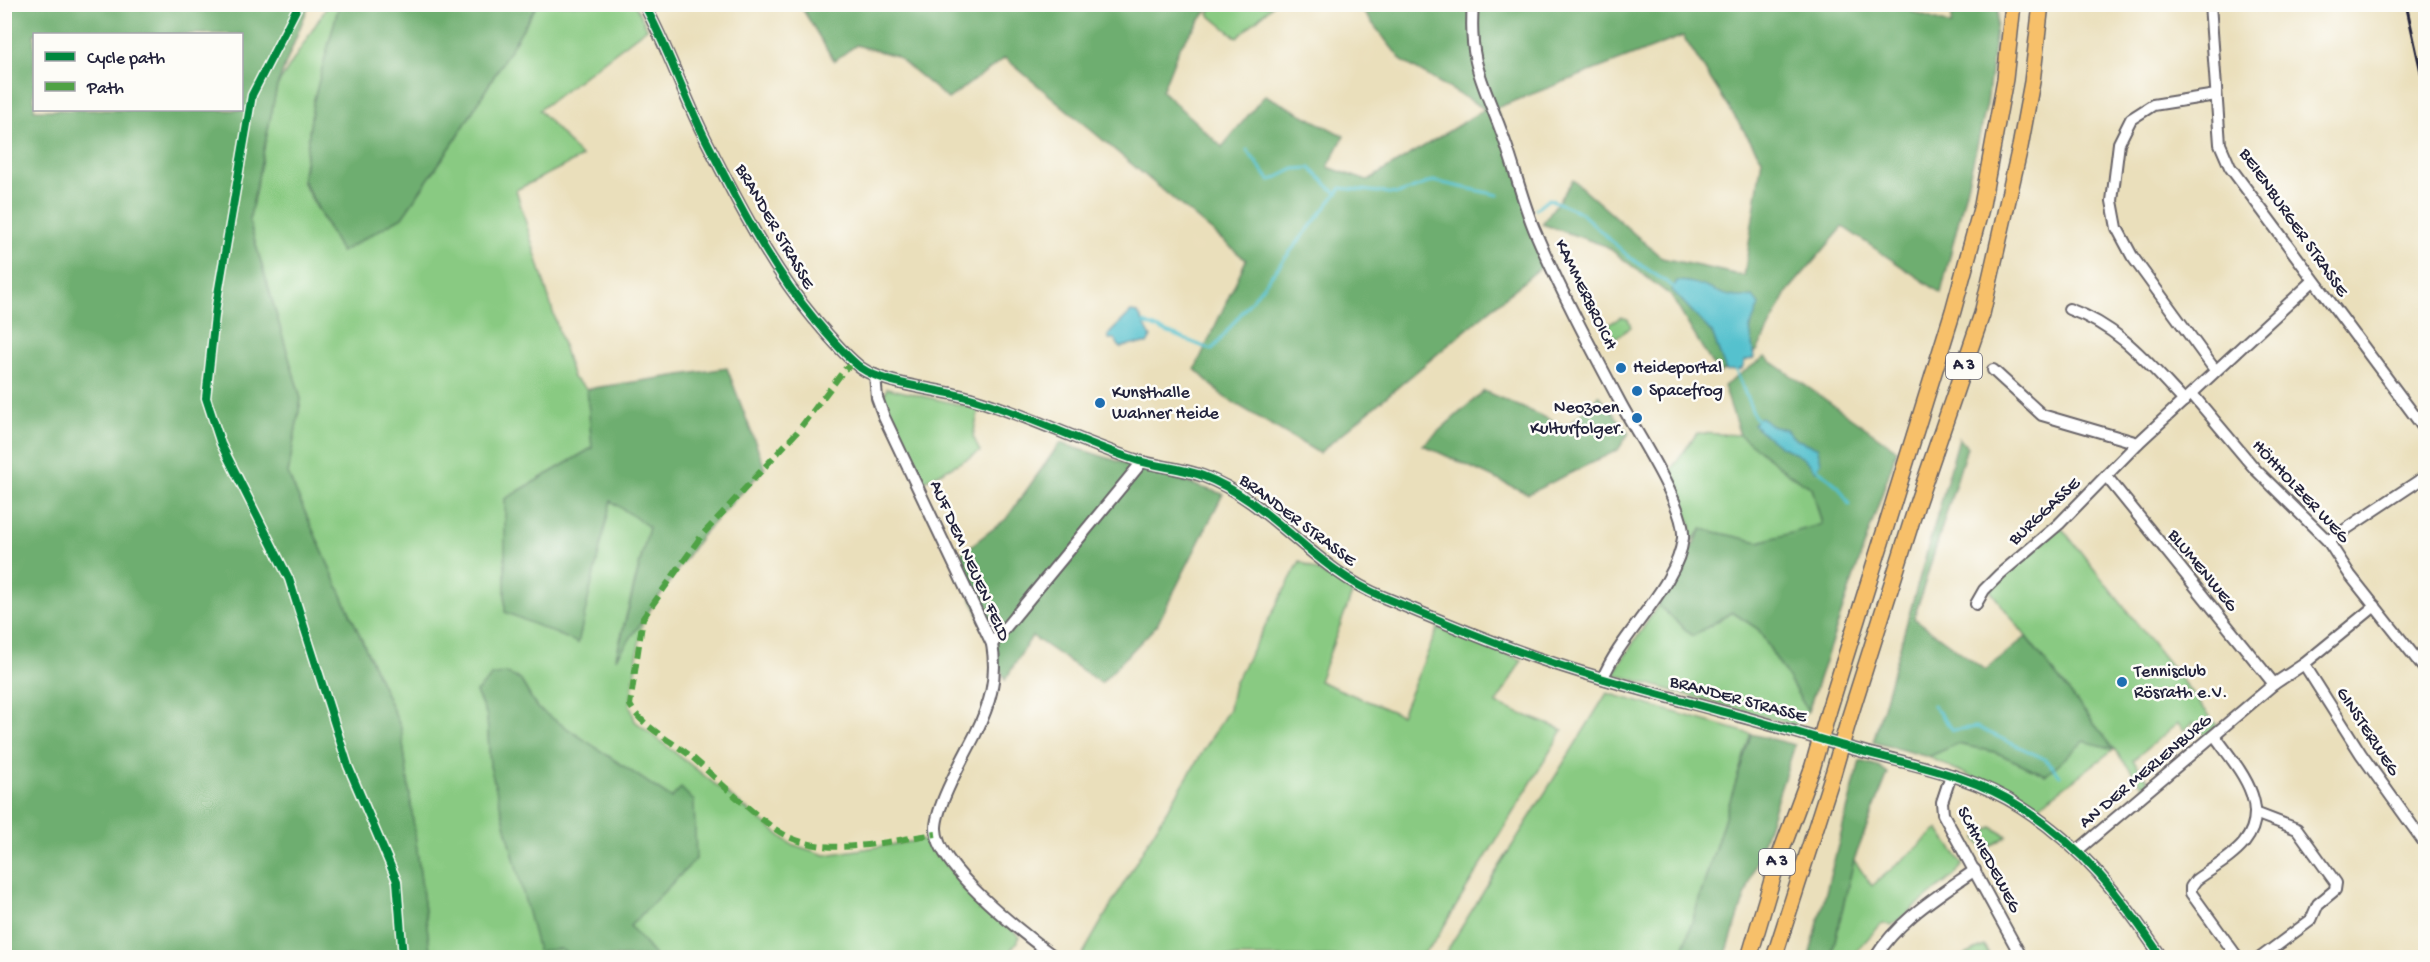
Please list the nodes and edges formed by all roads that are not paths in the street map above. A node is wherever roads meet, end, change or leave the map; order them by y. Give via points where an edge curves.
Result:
1 (644, 4) edge
2 (1473, 4) edge
3 (2013, 4) edge
4 (2041, 4) edge
5 (2210, 4) edge
6 (2216, 95) junction
7 (2313, 281) junction
8 (2069, 309) dead end
9 (1993, 370) dead end
10 (2215, 370) junction
11 (875, 375) junction
12 (2188, 398) junction
13 (2426, 431) edge
14 (2138, 443) junction
15 (1142, 462) junction
16 (2426, 476) edge
17 (2107, 477) junction
18 (2328, 541) junction
19 (1976, 604) dead end
20 (2374, 606) junction
21 (992, 644) junction
22 (2304, 664) junction
23 (2426, 670) edge
24 (1603, 678) junction
25 (2274, 684) junction
26 (2215, 736) junction
27 (1951, 775) junction
28 (2255, 813) junction
29 (2426, 845) edge
30 (2078, 850) junction
31 (1975, 870) junction
32 (1056, 957) edge
33 (1749, 957) edge
34 (1774, 957) edge
35 (1875, 957) edge
36 (2022, 957) edge
37 (2162, 957) edge
38 (2238, 957) edge
39 (2260, 957) edge

1 - 11 street, BRANDER STRASSE via 702,133 786,283 836,344 855,363
2 - 24 street, KAMMERBROICH via 1472,44 1478,74 1534,230 1620,404 1663,478 1684,535 1671,572 1612,656
3 - 33 highway, A 3, bridge via 1994,147 1953,311 1812,768 1778,860
4 - 34 highway, A 3, bridge via 2020,147 1982,314 1918,501
5 - 6 street, BEIENBURGER STRASSE
6 - 7 street, BEIENBURGER STRASSE via 2220,144 2230,167
6 - 10 street via 2153,105 2131,119 2119,143 2112,201 2117,228 2132,256
7 - 10 street, BURGGASSE
7 - 13 street, BEIENBURGER STRASSE
8 - 12 street via 2108,326
9 - 14 street via 2042,415
10 - 12 street, BURGGASSE
11 - 15 street, BRANDER STRASSE via 978,400
11 - 21 street, AUF DEM NEUEN FELD via 884,417
12 - 14 street, BURGGASSE
12 - 18 street, HÖHHOLZER WEG
14 - 17 street, BURGGASSE
15 - 21 street
15 - 24 street, BRANDER STRASSE via 1185,470 1225,485 1320,560 1376,595 1508,648
16 - 18 street
17 - 19 street, BURGGASSE via 1992,582
17 - 25 street, BLUMENWEG
18 - 20 street, HÖHHOLZER WEG
20 - 22 street, AN DER MERLENBURG
20 - 23 street, HÖHHOLZER WEG
21 - 32 street, AUF DEM NEUEN FELD via 993,695 939,812 936,834 943,855 966,882
22 - 25 street, AN DER MERLENBURG
22 - 29 street, GINSTERWEG via 2361,754
24 - 27 street, BRANDER STRASSE
25 - 26 street, AN DER MERLENBURG
26 - 28 street via 2251,788
26 - 30 street, AN DER MERLENBURG
27 - 30 street, BRANDER STRASSE via 2019,805
27 - 31 street, SCHMIEDEWEG via 1941,808
28 - 38 street via 2245,842 2191,886 2191,893
28 - 39 street via 2297,829 2336,883 2335,890 2318,904 2311,920
30 - 37 street, BRANDER STRASSE via 2108,882
31 - 35 street via 1914,913
31 - 36 street, SCHMIEDEWEG

